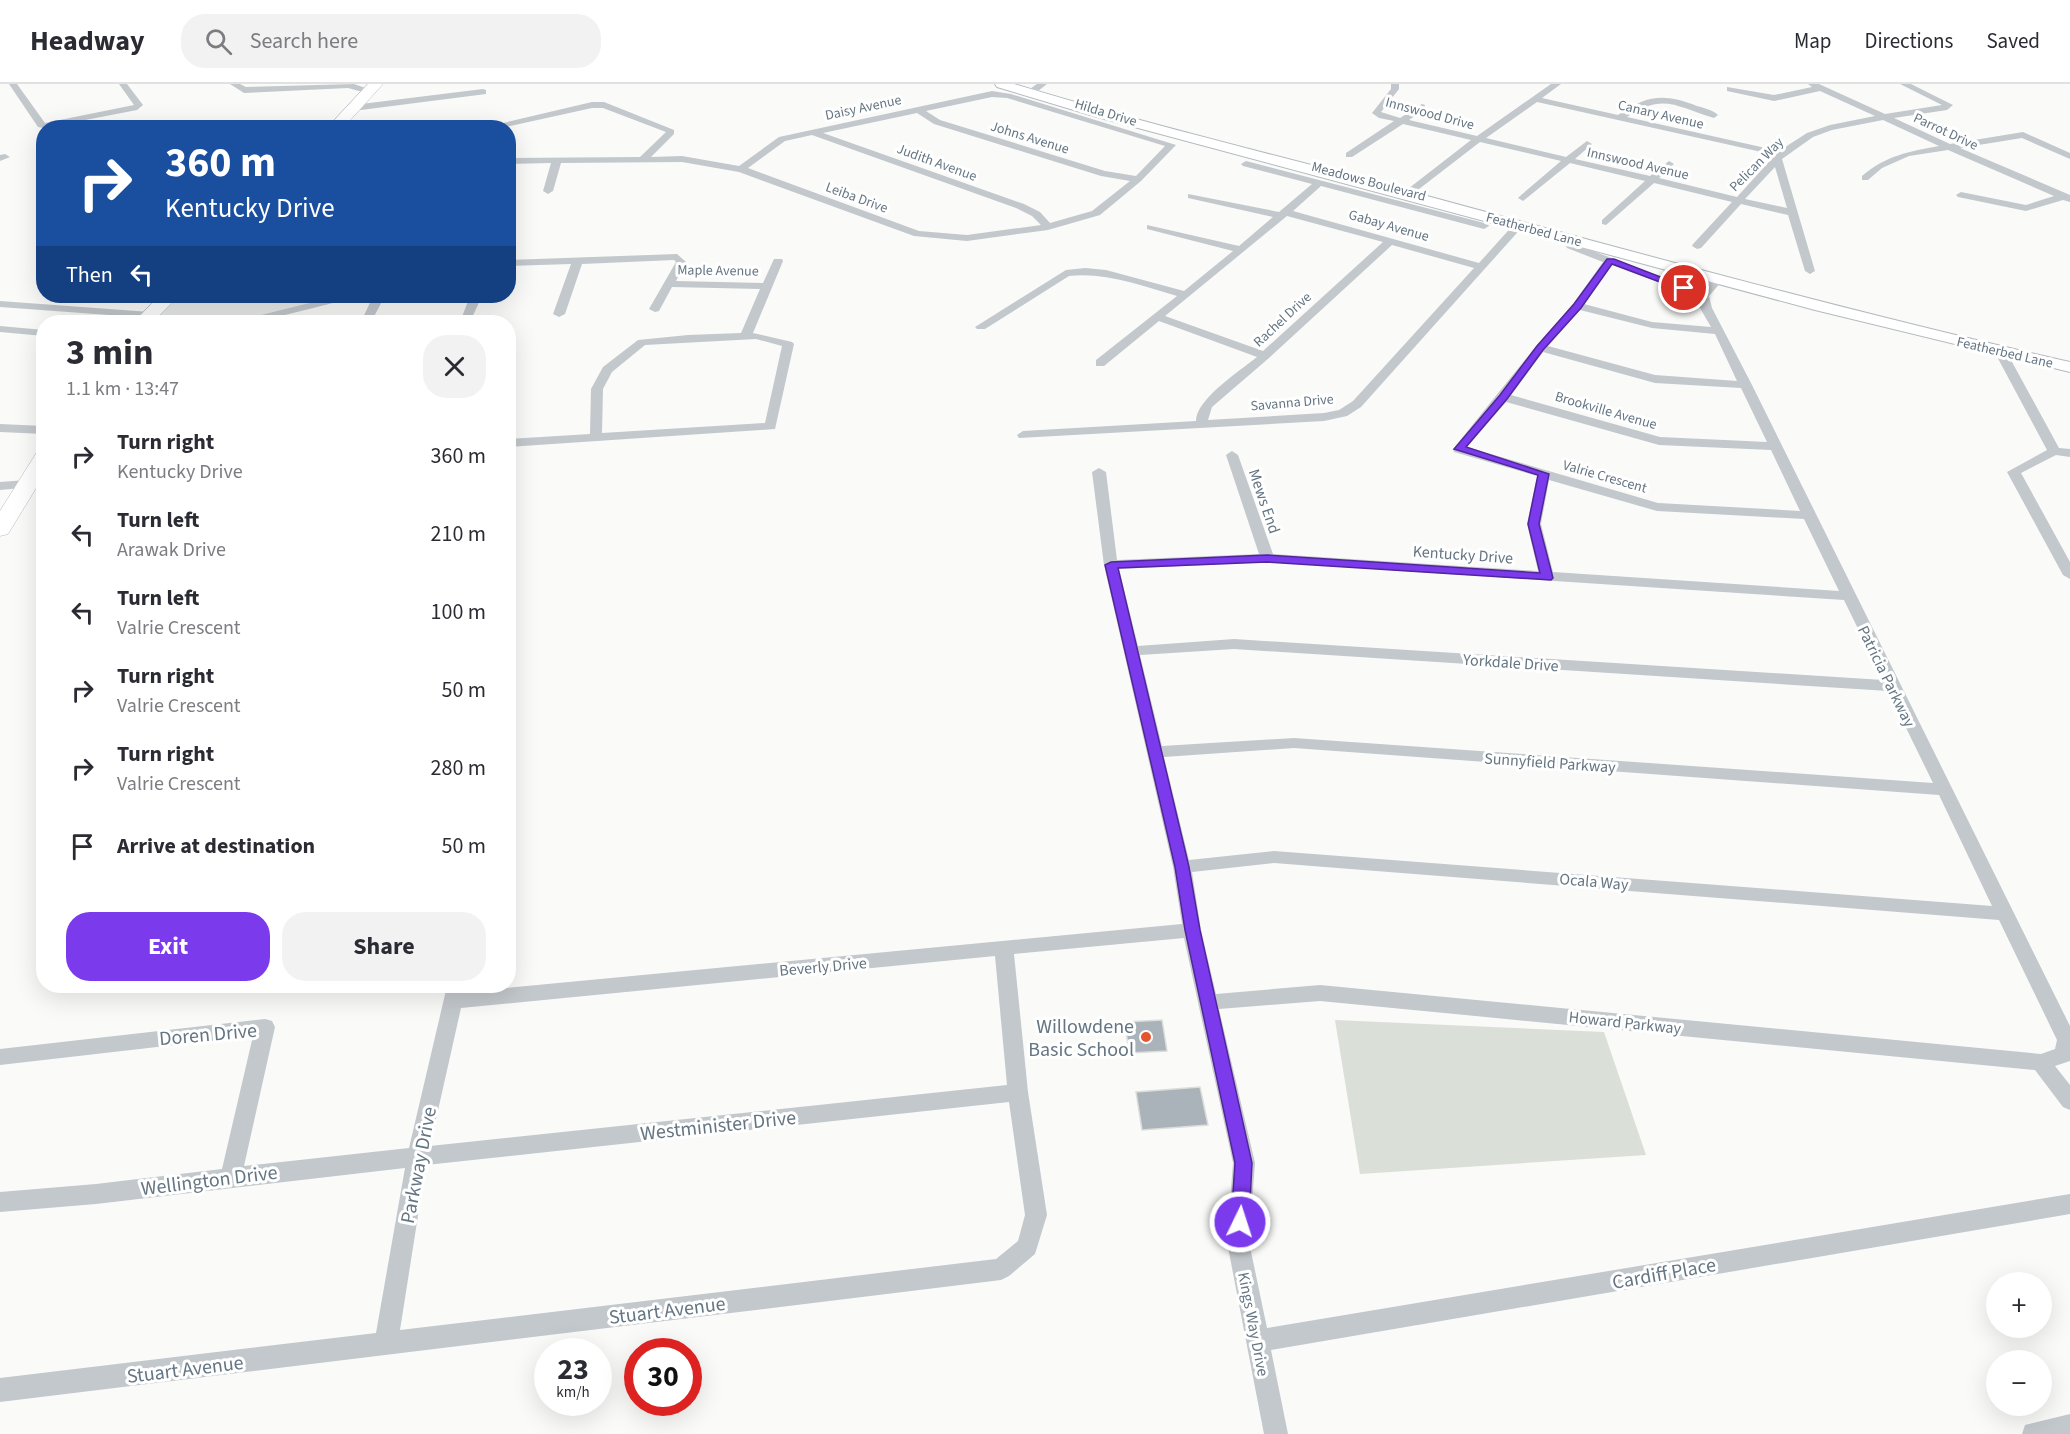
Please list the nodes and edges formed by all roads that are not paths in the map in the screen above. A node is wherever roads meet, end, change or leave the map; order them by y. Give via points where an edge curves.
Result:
1 (13, 84) edge
2 (123, 84) edge
3 (293, 84) edge
4 (1043, 84) edge
5 (1395, 84) edge
6 (1557, 84) edge
7 (1904, 84) edge
8 (235, 85) edge
9 (1816, 86) edge
10 (373, 87) edge
11 (1000, 89) edge
12 (1730, 89) dead end
13 (483, 92) dead end
14 (1030, 93) junction
15 (1535, 99) junction
16 (1422, 106) dead end
17 (353, 108) junction
18 (918, 109) junction
19 (1081, 113) junction
20 (1714, 115) dead end
21 (1885, 117) junction
22 (1619, 118) junction
23 (38, 120) edge
24 (74, 120) edge
25 (342, 120) edge
26 (516, 121) edge
27 (1400, 121) junction
28 (811, 132) junction
29 (1478, 139) junction
30 (1587, 144) dead end
31 (1171, 145) joint
32 (1947, 146) junction
33 (1349, 155) dead end
34 (2070, 156) edge
35 (1779, 157) junction
36 (643, 159) junction
37 (557, 160) junction
38 (516, 161) edge
39 (1567, 161) junction
40 (1246, 164) dead end
41 (1669, 164) dead end
42 (741, 169) junction
43 (1865, 178) dead end
44 (1138, 179) junction
45 (1653, 180) junction
46 (1320, 182) junction
47 (548, 191) dead end
48 (1407, 194) junction
49 (1961, 195) dead end
50 (1191, 196) dead end
51 (1523, 198) dead end
52 (2066, 198) edge
53 (1740, 200) junction
54 (1793, 213) junction
55 (1284, 214) junction
56 (1606, 222) dead end
57 (1519, 225) junction
58 (1484, 226) dead end
59 (1048, 227) junction
60 (1151, 227) dead end
61 (1390, 241) junction
62 (1571, 246) dead end
63 (1697, 246) dead end
64 (1241, 250) junction
65 (578, 260) junction
66 (1611, 260) junction
67 (778, 261) dead end
68 (516, 263) edge
69 (1483, 267) junction
70 (1810, 271) dead end
71 (1718, 280) junction
72 (669, 284) junction
73 (767, 286) junction
74 (1184, 294) junction
75 (1703, 295) junction
76 (161, 303) edge
77 (326, 303) edge
78 (0, 304) edge
79 (1577, 306) junction
80 (656, 309) dead end
81 (560, 314) dead end
82 (107, 315) edge
83 (150, 315) edge
84 (285, 315) edge
85 (1157, 317) junction
86 (981, 327) dead end
87 (0, 329) edge
88 (36, 332) edge
89 (1719, 332) junction
90 (745, 337) junction
91 (1540, 348) junction
92 (2000, 351) junction
93 (1265, 356) junction
94 (1100, 363) dead end
95 (2070, 367) edge
96 (1746, 385) junction
97 (1503, 397) junction
98 (1202, 423) junction
99 (0, 428) edge
100 (36, 430) edge
101 (1023, 435) dead end
102 (596, 437) junction
103 (516, 442) edge
104 (1774, 446) junction
105 (2055, 451) junction
106 (2070, 453) edge
107 (1232, 455) dead end
108 (36, 469) edge
109 (1099, 472) dead end
110 (1544, 474) junction
111 (27, 484) junction
112 (0, 486) edge
113 (1808, 515) junction
114 (0, 529) edge
115 (1267, 558) junction
116 (1111, 565) junction
117 (2070, 574) edge
118 (1547, 578) junction
119 (1849, 596) junction
120 (1131, 651) junction
121 (1891, 686) junction
122 (1156, 752) junction
123 (1944, 790) junction
124 (1182, 867) junction
125 (2006, 914) junction
126 (1192, 930) junction
127 (1005, 949) junction
128 (516, 988) edge
129 (455, 993) edge
130 (1208, 1002) junction
131 (0, 1056) edge
132 (2041, 1062) junction
133 (1018, 1092) junction
134 (2070, 1101) edge
135 (417, 1158) junction
136 (231, 1177) junction
137 (0, 1202) edge
138 (2070, 1204) edge
139 (1257, 1341) junction
140 (386, 1345) junction
141 (0, 1390) edge
142 (2070, 1426) edge
143 (1276, 1434) edge
144 (2034, 1434) edge

1 - 23 street
2 - 24 street via 137,107
3 - 8 street
4 - 14 street
5 - 27 street, Innswood Drive via 1376,113
6 - 15 street
7 - 21 street, Pelican Way via 1949,105
8 - 10 street via 251,91
9 - 12 street via 1774,98
9 - 21 street, Parrot Drive
10 - 17 main road
11 - 14 main road, Featherbed Lane
11 - 18 street, Daisy Avenue
11 - 19 street, Hilda Drive
13 - 17 street
14 - 19 main road, Featherbed Lane
15 - 22 street, Canary Avenue
15 - 29 street
16 - 27 street
17 - 25 main road
18 - 28 street, Daisy Avenue
18 - 44 street, Johns Avenue via 937,122 1104,174
19 - 31 street, Hilda Drive
19 - 48 main road, Featherbed Lane
20 - 22 street via 1657,98 1638,104
21 - 32 street, Parrot Drive
21 - 35 street, Pelican Way via 1810,135
22 - 35 street, Canary Avenue
26 - 36 street via 592,105 614,107 671,132
27 - 29 street, Innswood Drive
27 - 33 street
28 - 42 street, Daisy Avenue via 782,139
28 - 59 street, Judith Avenue via 1020,206 1036,214
29 - 39 street, Innswood Avenue
29 - 48 street
30 - 39 street
31 - 44 street, Leiba Drive
32 - 34 street via 2023,135
32 - 43 street via 1907,154 1879,166
32 - 52 street, Parrot Drive
35 - 53 street, Pelican Way
35 - 54 street
36 - 37 street, Leiba Drive
36 - 42 street, Leiba Drive via 682,159
37 - 38 street, Leiba Drive
37 - 47 street
39 - 45 street, Innswood Avenue
39 - 51 street
40 - 46 street, Meadows Boulevard
41 - 45 street
42 - 59 street, Leiba Drive via 918,234 967,238
44 - 59 street, Leiba Drive via 1096,213
45 - 53 street, Innswood Avenue
45 - 56 street
46 - 55 street
46 - 58 street, Meadows Boulevard
48 - 57 main road, Featherbed Lane
49 - 52 street via 2026,208
50 - 55 street, Gabay Avenue
53 - 54 street, Innswood Avenue
53 - 63 street, Pelican Way
54 - 70 street
55 - 61 street, Gabay Avenue
55 - 64 street
57 - 69 street, Savanna Drive
57 - 71 main road, Featherbed Lane
60 - 64 street
61 - 69 street, Gabay Avenue
61 - 93 street, Rachel Drive
62 - 66 street
64 - 74 street
65 - 68 street
65 - 72 street via 677,257 681,262
65 - 81 street
66 - 75 street
66 - 79 street, Valrie Crescent
67 - 73 street
69 - 98 street, Savanna Drive via 1357,404 1342,413
71 - 75 street
71 - 92 main road, Featherbed Lane
72 - 73 street, Maple Avenue
72 - 80 street
73 - 90 street
74 - 85 street
74 - 86 street via 1106,273 1066,273
75 - 89 street, Patricia Parkway
76 - 83 main road
77 - 84 street
78 - 82 street
79 - 89 street via 1652,325
79 - 91 street, Valrie Crescent
85 - 93 street
85 - 94 street
87 - 88 street
89 - 96 street, Patricia Parkway
90 - 102 street via 642,342 607,370 597,389
90 - 102 street via 788,344 771,426
91 - 96 street via 1655,379
91 - 97 street, Valrie Crescent
92 - 95 main road, Featherbed Lane
92 - 105 street
93 - 98 street, Rachel Drive via 1207,405
96 - 104 street, Patricia Parkway
97 - 104 street, Brookville Avenue via 1659,441
97 - 110 street, Valrie Crescent via 1459,449
98 - 101 street, Savanna Drive
99 - 100 street
102 - 103 street
104 - 113 street, Patricia Parkway
105 - 106 street
105 - 117 street via 2014,472
107 - 115 street, Mews End
108 - 111 main road
109 - 116 street, Kings Way Drive
110 - 113 street, Valrie Crescent via 1656,507
110 - 118 street via 1533,524
111 - 112 street
111 - 114 main road
113 - 119 street, Patricia Parkway
115 - 116 street, Kentucky Drive
115 - 118 street, Kentucky Drive
116 - 120 street, Kings Way Drive
118 - 119 street, Kentucky Drive
119 - 121 street, Patricia Parkway
120 - 121 street, Yorkdale Drive via 1234,644
120 - 122 street, Kings Way Drive
121 - 123 street, Patricia Parkway
122 - 123 street, Sunnyfield Parkway via 1294,743
122 - 124 street, Kings Way Drive
123 - 125 street, Patricia Parkway
124 - 125 street, Ocala Way via 1274,857
124 - 126 street, Kings Way Drive
125 - 132 street, Patricia Parkway via 2067,1040 2064,1055
126 - 127 street, Beverly Drive
126 - 130 street, Kings Way Drive
127 - 128 street, Beverly Drive
127 - 133 street, Stuart Avenue
129 - 135 street, Parkway Drive
130 - 132 street, Howard Parkway via 1320,993
130 - 139 street, Kings Way Drive via 1244,1163 1238,1242
131 - 136 street, Doren Drive via 266,1027
132 - 134 street
133 - 135 street, Westminister Drive
133 - 140 street, Stuart Avenue via 1036,1215 1027,1247 1001,1269
135 - 136 street, Wellington Drive
135 - 140 street, Parkway Drive
136 - 137 street, Wellington Drive
138 - 139 street, Cardiff Place
139 - 143 street, Kings Way Drive
140 - 141 street, Stuart Avenue
142 - 144 street

